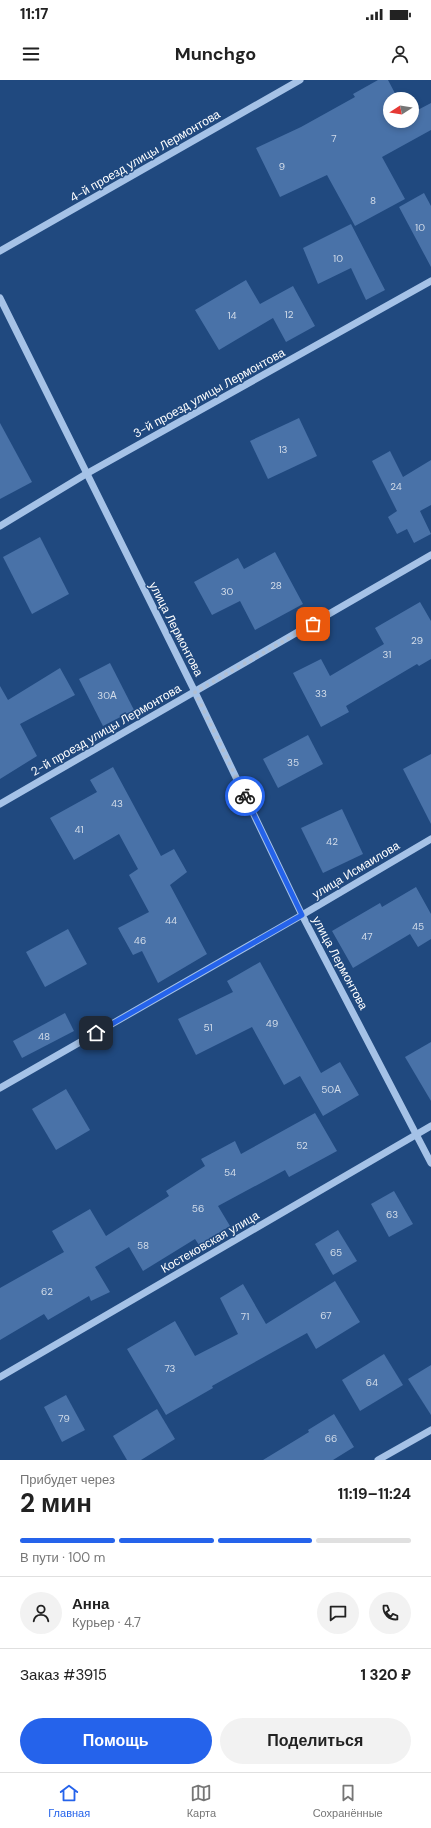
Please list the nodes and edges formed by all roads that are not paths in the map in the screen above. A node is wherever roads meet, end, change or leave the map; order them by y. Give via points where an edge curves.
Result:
1 (300, 80) edge
2 (0, 251) edge
3 (431, 281) edge
4 (0, 298) edge
5 (86, 474) junction
6 (0, 526) edge
7 (431, 555) edge
8 (195, 692) junction
9 (0, 804) edge
10 (431, 839) edge
11 (302, 915) junction
12 (0, 1088) edge
13 (431, 1126) edge
14 (417, 1135) junction
15 (431, 1163) edge
16 (0, 1377) edge
17 (431, 1430) edge
18 (378, 1460) edge

1 - 2 street, 4-й проезд улицы Лермонтова
3 - 5 street, 3-й проезд улицы Лермонтова
4 - 5 street, улица Лермонтова
5 - 6 street, 3-й проезд улицы Лермонтова
5 - 8 street, улица Лермонтова
7 - 8 street, 2-й проезд улицы Лермонтова
8 - 9 street, 2-й проезд улицы Лермонтова
8 - 11 street, улица Лермонтова
10 - 11 street, улица Исмаилова
11 - 12 street, улица Исмаилова
11 - 14 street, улица Лермонтова
13 - 14 street, Костековская улица
14 - 15 street, улица Лермонтова
14 - 16 street, Костековская улица
17 - 18 street

